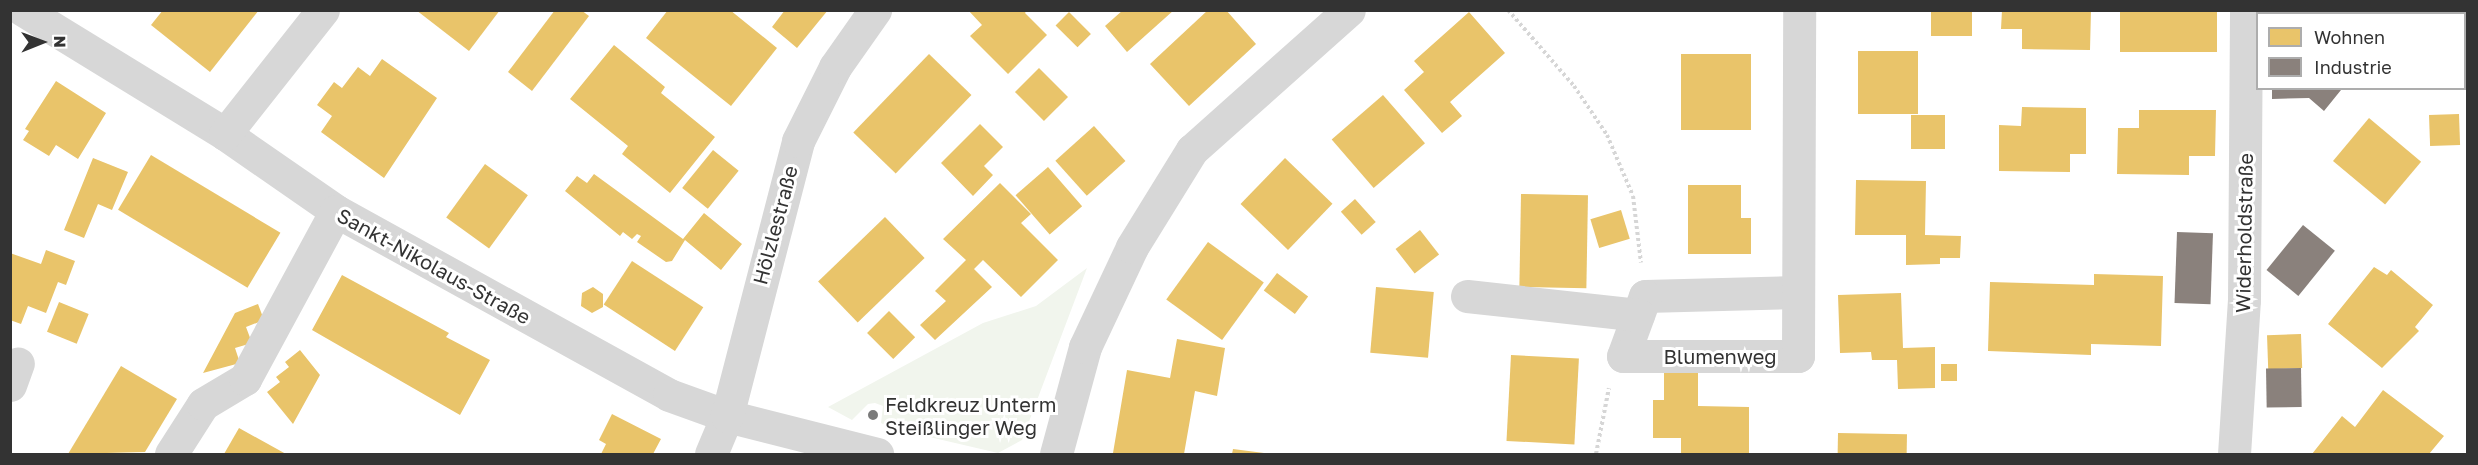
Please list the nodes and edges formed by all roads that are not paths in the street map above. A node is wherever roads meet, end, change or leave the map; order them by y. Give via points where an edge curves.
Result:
1 (20, 10) edge
2 (323, 10) edge
3 (875, 10) edge
4 (1349, 10) edge
5 (1799, 10) edge
6 (2246, 10) edge
7 (10, 35) edge
8 (225, 134) junction
9 (336, 211) junction
10 (1797, 292) junction
11 (1467, 296) dead end
12 (1641, 306) junction
13 (727, 416) junction
14 (171, 454) edge
15 (711, 454) edge
16 (877, 454) edge
17 (1056, 454) edge
18 (2234, 454) edge

1 - 7 street
1 - 8 street, Sankt-Nikolaus-Straße
2 - 8 street
3 - 13 street, Hölzlestraße via 835,68 798,141
4 - 17 street via 1192,150 1132,247 1085,347
5 - 10 street, Blumenweg
6 - 18 street, Widerholdstraße via 2244,300
8 - 9 street, Sankt-Nikolaus-Straße
9 - 13 street, Sankt-Nikolaus-Straße via 649,385
9 - 14 street via 245,379 203,404
10 - 12 street
10 - 12 street, Blumenweg via 1798,356 1623,356
11 - 12 street
13 - 15 street, Hölzlestraße
13 - 16 street, Sankt-Nikolaus-Straße

